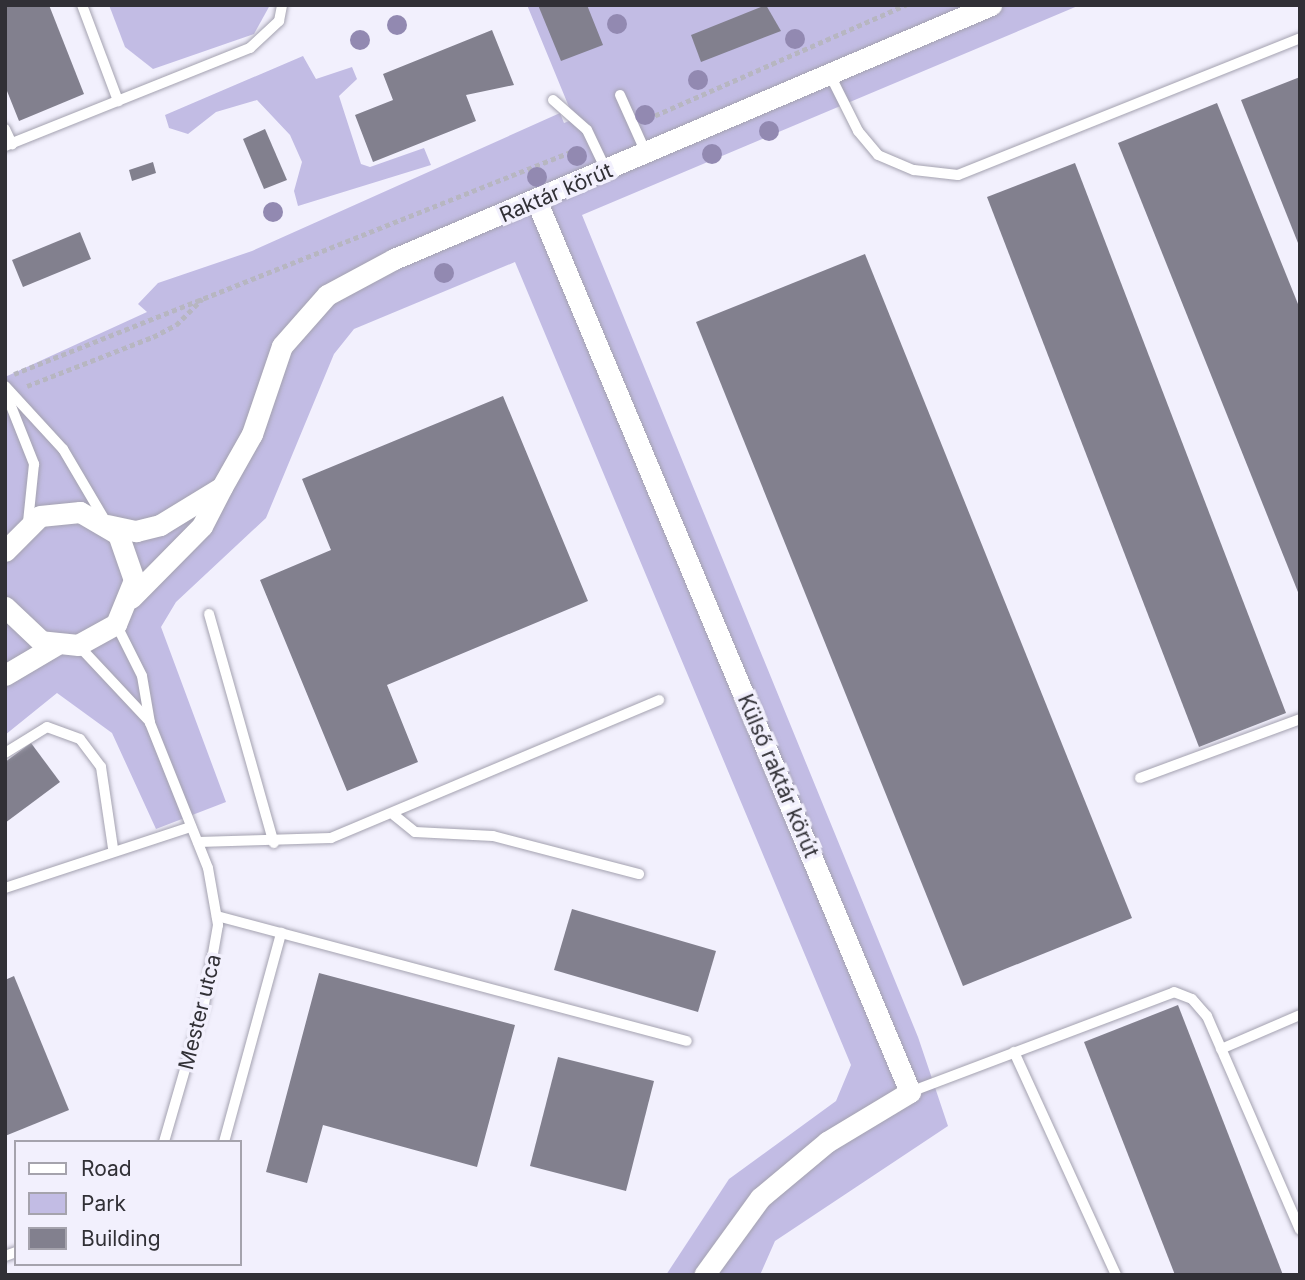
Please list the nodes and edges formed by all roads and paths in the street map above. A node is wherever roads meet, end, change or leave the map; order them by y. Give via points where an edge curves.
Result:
1 (82, 5) edge
2 (282, 5) edge
3 (906, 5) edge
4 (992, 5) edge
5 (1300, 37) edge
6 (830, 75) junction
7 (620, 95) dead end
8 (553, 100) dead end
9 (118, 101) junction
10 (5, 129) edge
11 (639, 139) junction
12 (8, 145) edge
13 (600, 156) junction
14 (537, 202) junction
15 (205, 296) junction
16 (5, 380) edge
17 (7, 390) edge
18 (222, 487) junction
19 (28, 523) junction
20 (107, 525) junction
21 (5, 527) edge
22 (5, 551) edge
23 (131, 598) junction
24 (5, 607) edge
25 (209, 614) dead end
26 (116, 624) junction
27 (56, 645) junction
28 (78, 645) junction
29 (5, 675) edge
30 (659, 700) dead end
31 (1300, 719) edge
32 (150, 723) junction
33 (5, 753) edge
34 (1140, 778) dead end
35 (394, 815) junction
36 (191, 827) junction
37 (198, 842) junction
38 (274, 843) junction
39 (113, 848) junction
40 (639, 874) dead end
41 (5, 888) edge
42 (217, 916) junction
43 (281, 933) junction
44 (1300, 1015) edge
45 (687, 1041) dead end
46 (1221, 1049) junction
47 (1014, 1052) junction
48 (910, 1091) junction
49 (165, 1140) edge
50 (225, 1140) edge
51 (1300, 1230) edge
52 (704, 1275) edge
53 (1116, 1275) edge

1 - 9 lane
2 - 9 lane via 279,21 250,48
3 - 11 path
4 - 6 street, Raktár körút
5 - 6 lane via 958,175 914,170 878,155 858,131
6 - 11 street, Raktár körút
7 - 11 lane
8 - 13 lane
9 - 12 lane
10 - 12 lane
11 - 13 street, Raktár körút
13 - 14 street, Raktár körút
13 - 15 path
14 - 18 street, Raktár körút via 394,259 312,307 282,346 252,434
14 - 48 street, Külső raktár körút
15 - 16 path
15 - 17 path via 164,331
17 - 19 lane via 34,464
17 - 20 lane via 69,457
18 - 20 street via 160,525 136,531
18 - 23 street, Raktár körút via 202,526
19 - 20 street via 72,511
19 - 21 street
19 - 22 street
20 - 23 street via 130,556
23 - 26 street, Raktár körút
24 - 27 street via 26,632
25 - 38 lane
26 - 28 street
26 - 32 lane via 142,676
27 - 28 street
27 - 29 street
28 - 32 lane
30 - 35 lane
31 - 34 lane
32 - 36 lane, Mester utca
33 - 39 lane via 47,727 80,739 102,766
35 - 38 lane via 331,838
35 - 40 lane via 415,832 494,835
36 - 37 lane, Mester utca
36 - 39 lane
37 - 38 lane
37 - 42 lane, Mester utca
39 - 41 lane
42 - 43 lane
42 - 49 lane, Mester utca via 216,956
43 - 45 lane
43 - 50 lane
44 - 46 lane
46 - 47 lane via 1207,1016 1192,999 1174,992
46 - 51 lane
47 - 48 lane
47 - 53 lane
48 - 52 street via 827,1142 760,1198

